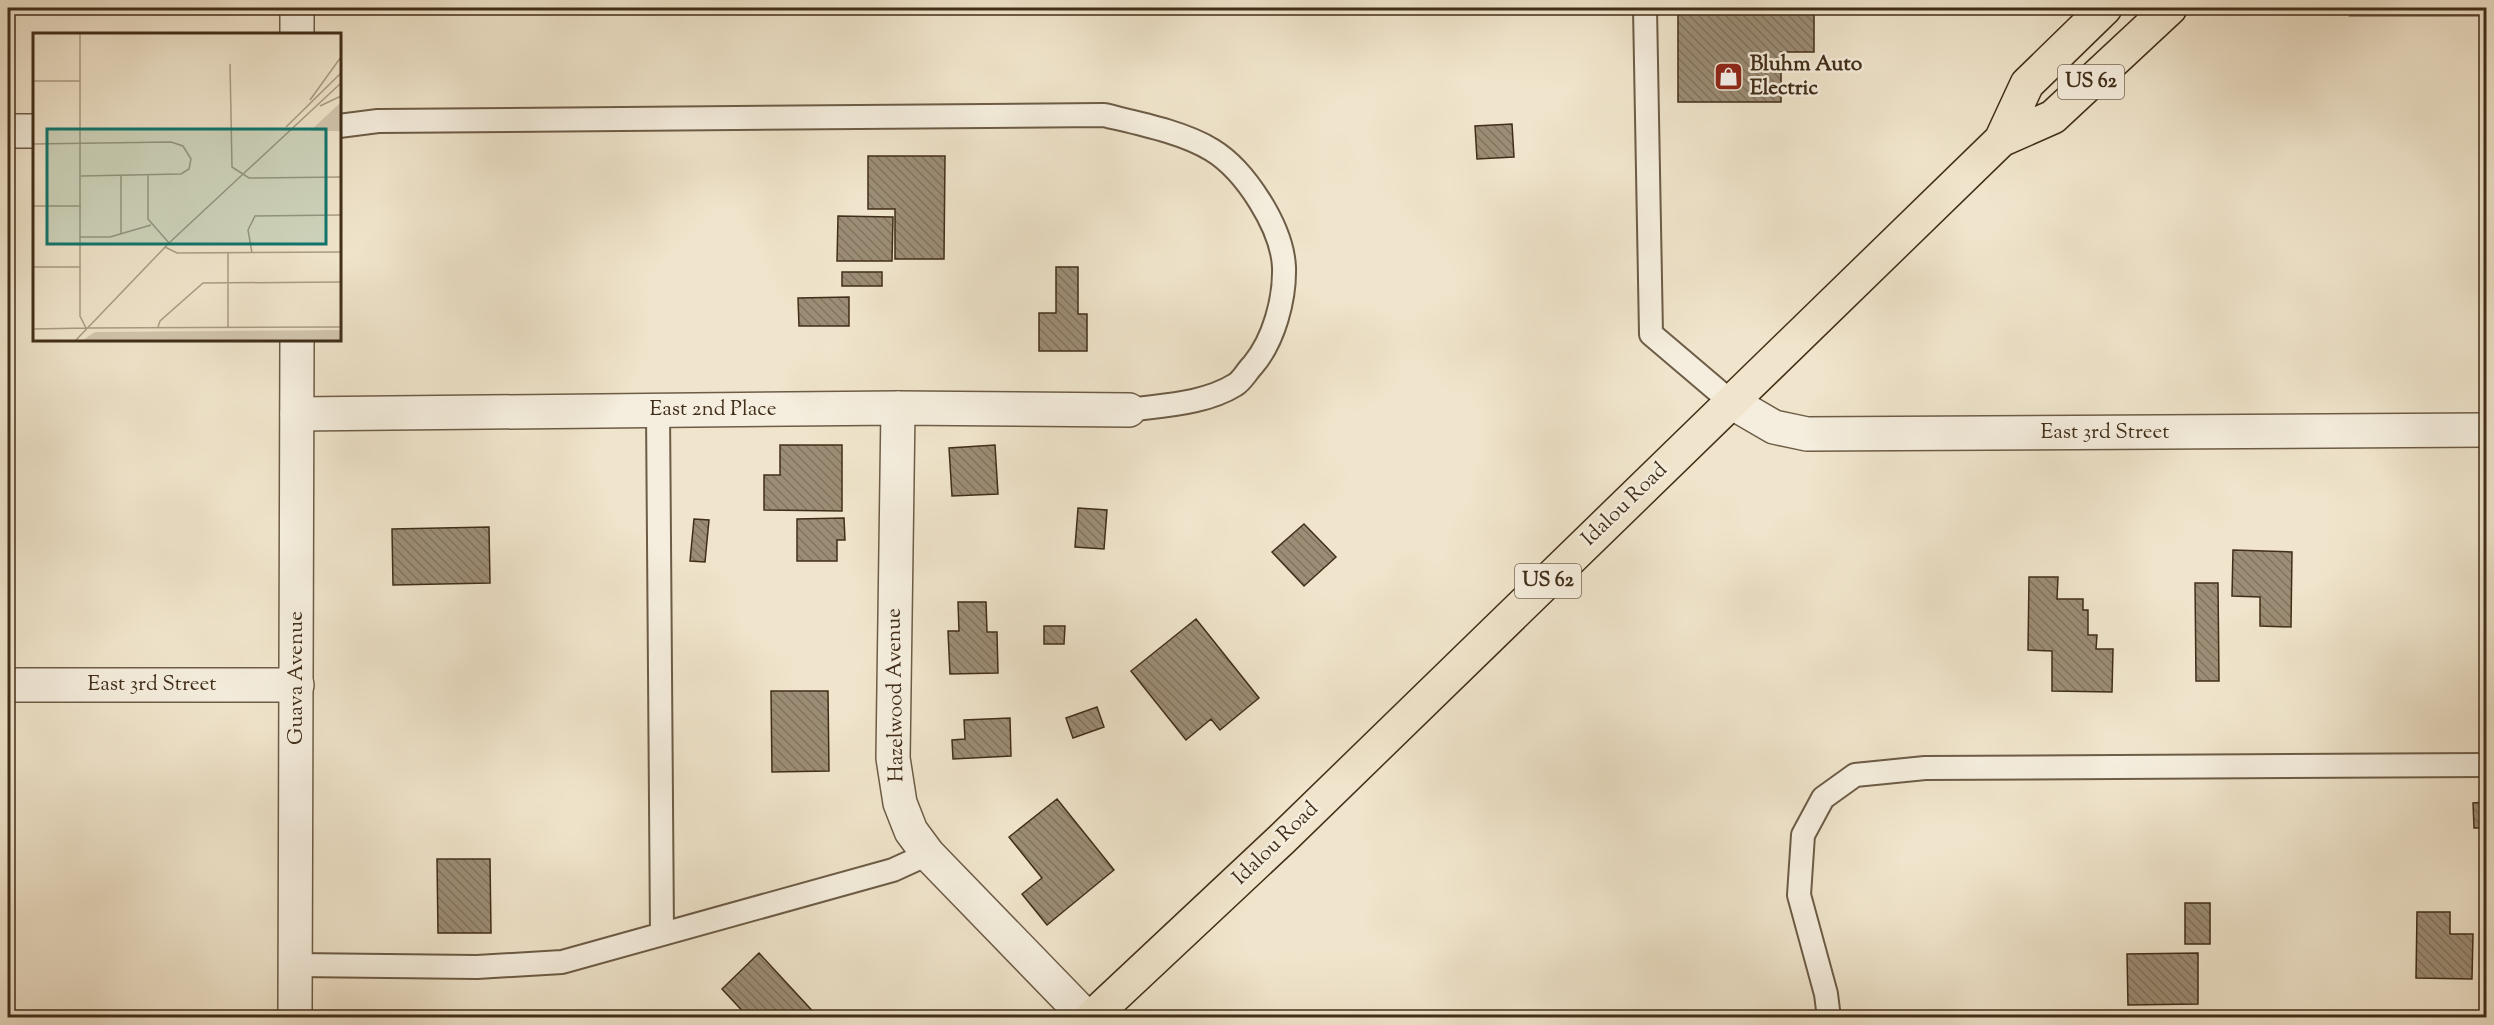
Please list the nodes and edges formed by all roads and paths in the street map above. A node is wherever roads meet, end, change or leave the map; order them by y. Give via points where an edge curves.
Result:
1 (297, 8) edge
2 (1645, 8) edge
3 (2105, 8) edge
4 (2170, 8) edge
5 (297, 33) edge
6 (340, 126) edge
7 (8, 131) edge
8 (33, 131) edge
9 (2001, 140) junction
10 (297, 340) edge
11 (1731, 402) junction
12 (898, 408) junction
13 (658, 410) junction
14 (1129, 410) joint
15 (297, 414) junction
16 (2487, 430) edge
17 (8, 685) edge
18 (297, 685) junction
19 (2487, 765) edge
20 (928, 854) junction
21 (662, 933) junction
22 (296, 966) junction
23 (295, 1017) edge
24 (1089, 1017) edge
25 (1829, 1017) edge

1 - 5 street
2 - 11 lane via 1651,334
3 - 9 main road, Idalou Road / US 62 via 2027,84
4 - 9 main road, Idalou Road / US 62 via 2053,117
6 - 14 lane via 378,121 1104,115 1166,131 1212,150 1248,182 1273,224 1284,266 1278,314 1264,351 1236,384 1196,401
7 - 8 street
9 - 11 main road, Idalou Road / US 62
10 - 15 street, Guava Avenue
11 - 16 street, East 3rd Street via 1774,427 1807,434
11 - 24 main road, Idalou Road / US 62 via 1282,838
12 - 13 street, East 2nd Place
12 - 14 street, East 2nd Place
12 - 20 street, Hazelwood Avenue via 893,758 900,802 911,831
13 - 15 street, East 2nd Place
13 - 21 lane
15 - 18 street, Guava Avenue
17 - 18 street, East 3rd Street
18 - 22 street, Guava Avenue
19 - 25 lane via 1925,768 1855,775 1823,798 1803,836 1799,895
20 - 21 lane via 893,870
20 - 24 street, Hazelwood Avenue
21 - 22 lane via 562,962 477,967
22 - 23 street, Guava Avenue

